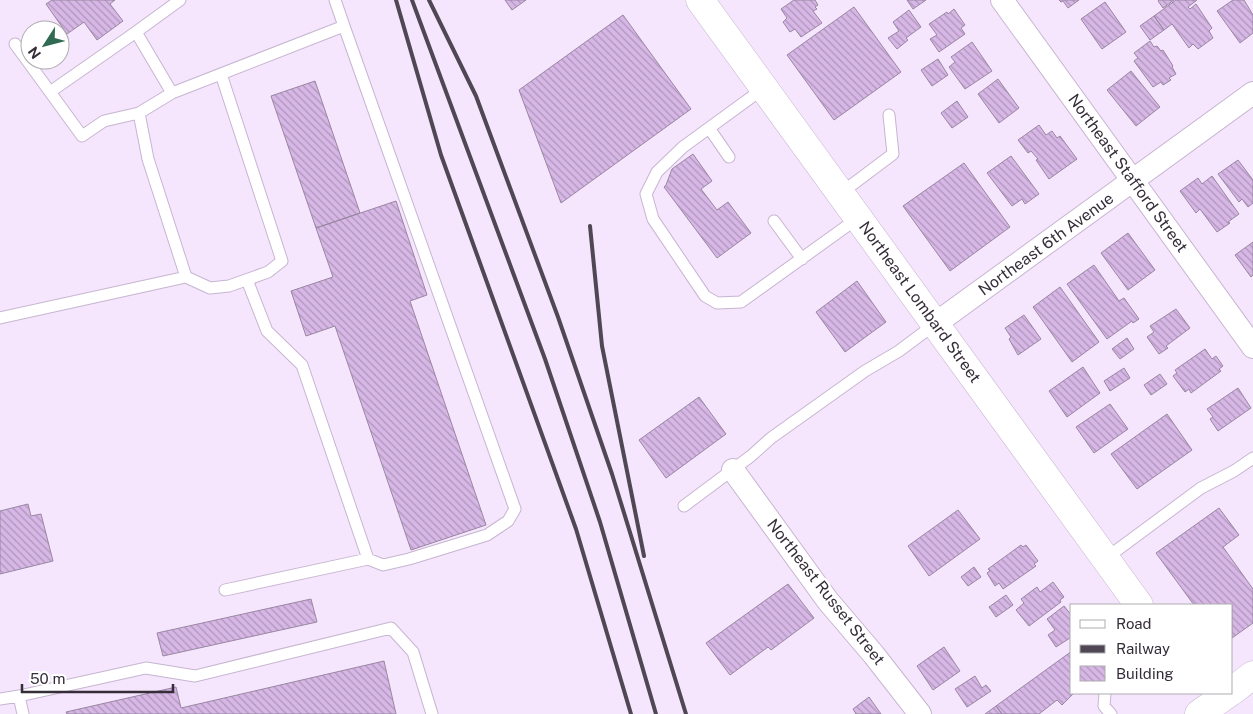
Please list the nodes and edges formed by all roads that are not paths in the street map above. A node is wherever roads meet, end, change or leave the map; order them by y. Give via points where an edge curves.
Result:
1 (180, 0) edge
2 (335, 0) edge
3 (700, 0) edge
4 (1002, 0) edge
5 (344, 26) junction
6 (136, 32) junction
7 (15, 44) dead end
8 (221, 74) junction
9 (764, 88) junction
10 (50, 92) junction
11 (172, 93) junction
12 (1253, 93) edge
13 (139, 114) junction
14 (889, 115) dead end
15 (709, 128) junction
16 (729, 158) dead end
17 (1133, 180) junction
18 (841, 193) junction
19 (858, 218) junction
20 (774, 221) dead end
21 (802, 258) junction
22 (186, 277) junction
23 (247, 280) junction
24 (0, 318) edge
25 (935, 324) junction
26 (1253, 347) edge
27 (1253, 458) edge
28 (733, 470) junction
29 (684, 506) dead end
30 (368, 559) junction
31 (1105, 559) junction
32 (225, 590) dead end
33 (1138, 604) edge
34 (1253, 675) edge
35 (1233, 689) edge
36 (1105, 694) edge
37 (1226, 694) edge
38 (18, 696) junction
39 (0, 699) edge
40 (1215, 702) edge
41 (22, 714) edge
42 (432, 714) edge
43 (920, 714) edge
44 (1111, 714) edge

1 - 6 lane
2 - 5 lane
3 - 9 main road, Northeast Lombard Street
4 - 17 street, Northeast Stafford Street
5 - 8 lane
5 - 30 lane via 515,509 508,521 487,535 383,565
6 - 10 lane
6 - 11 lane
7 - 10 lane
8 - 11 lane
8 - 23 lane via 282,262
9 - 15 lane
9 - 18 main road, Northeast Lombard Street
10 - 13 lane via 82,136 104,121
11 - 13 lane
12 - 17 street, Northeast 6th Avenue
13 - 22 lane via 148,158
14 - 18 lane via 893,154
15 - 16 lane
15 - 21 lane via 657,172 646,194 653,219 705,296 717,303 741,302
17 - 25 street, Northeast 6th Avenue
17 - 26 street, Northeast Stafford Street
18 - 19 main road, Northeast Lombard Street
19 - 21 lane
19 - 25 main road, Northeast Lombard Street
20 - 21 lane
22 - 23 lane via 210,288
22 - 24 lane
23 - 30 lane via 267,331 302,365
25 - 28 lane via 771,438
25 - 31 main road, Northeast Lombard Street
27 - 31 lane via 1201,488
28 - 29 lane
28 - 43 street, Northeast Russet Street via 828,601
30 - 32 lane
31 - 33 main road, Northeast Lombard Street
34 - 35 main road
36 - 44 lane via 1104,706
37 - 40 main road
38 - 39 lane
38 - 41 lane
38 - 42 lane via 146,668 195,676 390,628 413,652

